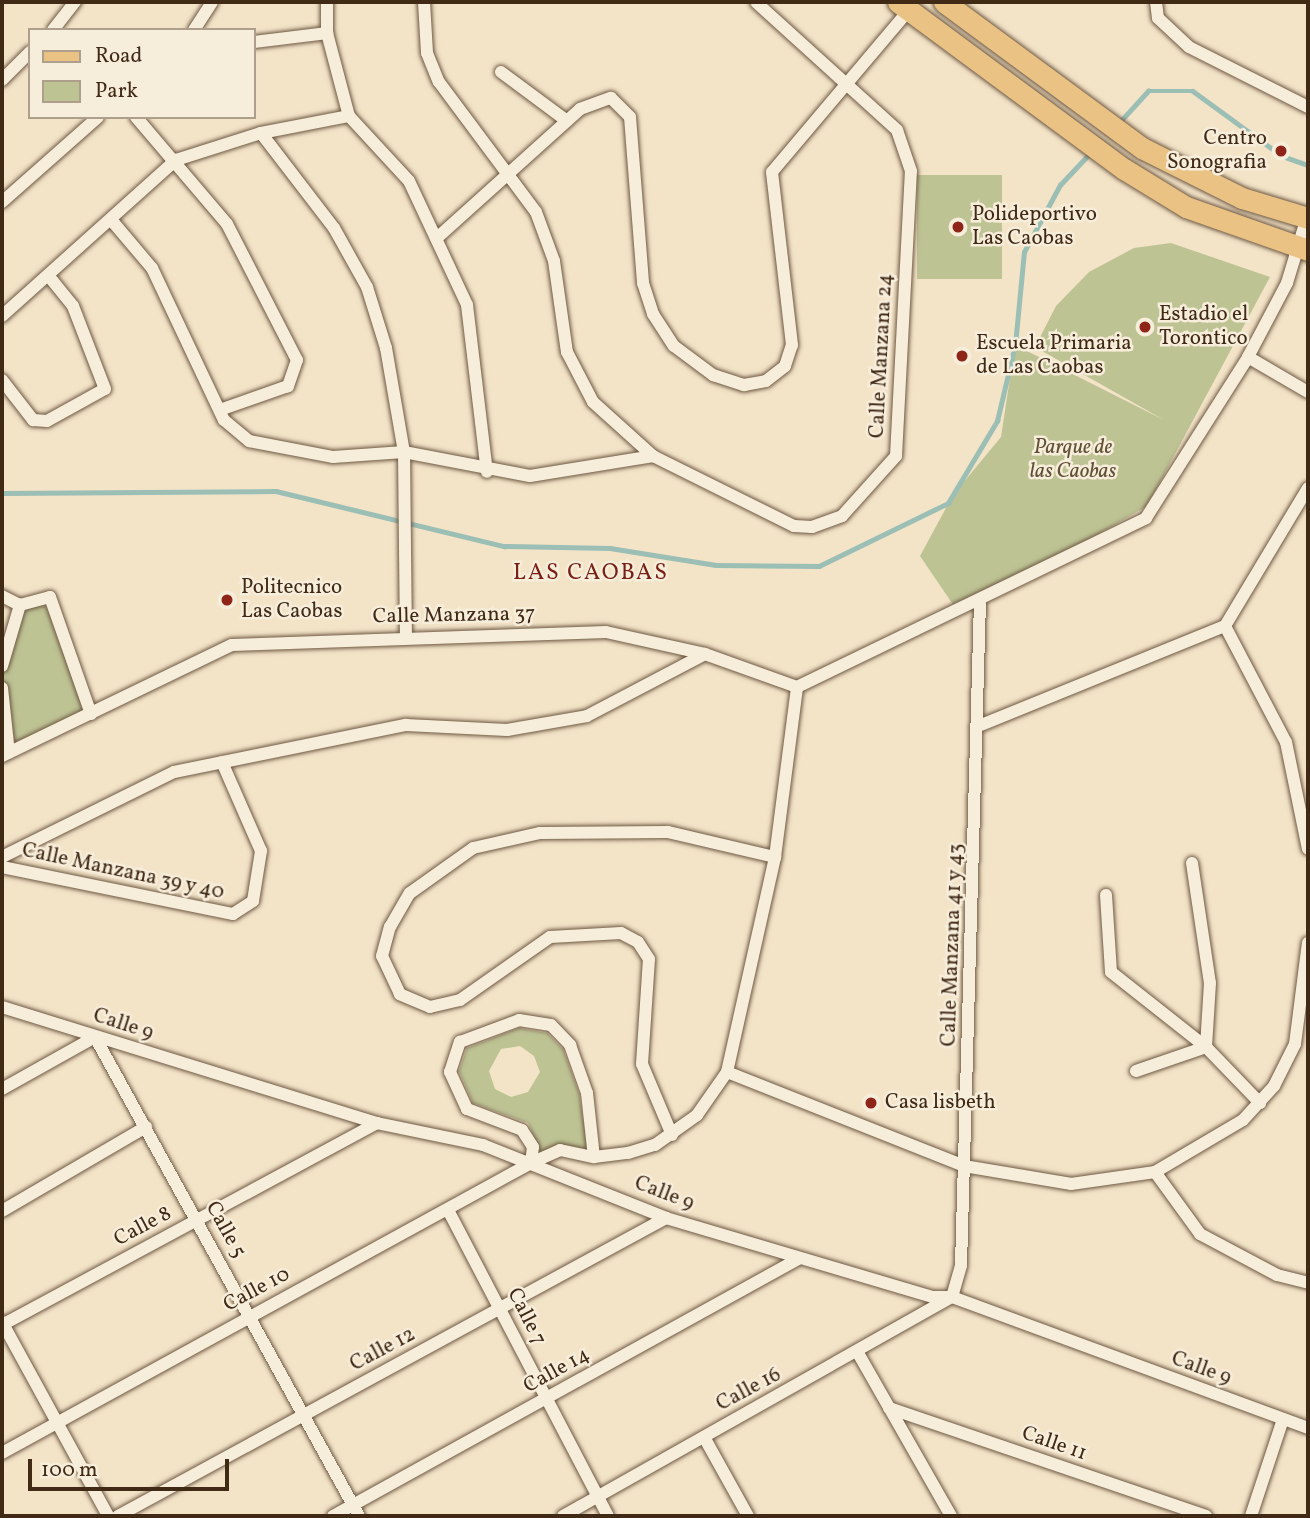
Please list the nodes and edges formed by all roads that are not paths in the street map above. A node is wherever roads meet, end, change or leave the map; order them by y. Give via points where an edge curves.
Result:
1 (75, 2) edge
2 (212, 2) edge
3 (327, 2) edge
4 (424, 2) edge
5 (756, 2) edge
6 (944, 2) edge
7 (1156, 2) edge
8 (903, 6) edge
9 (55, 28) edge
10 (195, 28) edge
11 (327, 33) junction
12 (256, 42) edge
13 (28, 54) edge
14 (501, 72) dead end
15 (2, 80) edge
16 (843, 82) junction
17 (1308, 107) edge
18 (349, 116) junction
19 (96, 119) edge
20 (138, 119) edge
21 (567, 121) junction
22 (261, 133) junction
23 (176, 160) junction
24 (511, 177) junction
25 (2, 202) edge
26 (1308, 216) edge
27 (113, 222) junction
28 (438, 237) junction
29 (1304, 248) edge
30 (49, 276) junction
31 (2, 316) edge
32 (1248, 357) junction
33 (2, 380) edge
34 (1308, 392) edge
35 (222, 415) junction
36 (404, 452) junction
37 (653, 456) junction
38 (487, 472) junction
39 (1308, 488) edge
40 (2, 596) edge
41 (980, 603) junction
42 (20, 605) junction
43 (1225, 626) junction
44 (406, 634) junction
45 (705, 654) junction
46 (2, 666) edge
47 (797, 687) junction
48 (2, 688) edge
49 (92, 714) junction
50 (981, 725) junction
51 (5, 755) edge
52 (222, 762) junction
53 (1308, 849) edge
54 (2, 857) edge
55 (775, 857) junction
56 (1192, 863) dead end
57 (2, 867) edge
58 (1105, 895) dead end
59 (1308, 943) edge
60 (2, 1007) edge
61 (95, 1037) junction
62 (1206, 1047) junction
63 (1136, 1071) dead end
64 (727, 1072) junction
65 (2, 1089) edge
66 (1260, 1103) junction
67 (377, 1123) junction
68 (146, 1127) junction
69 (672, 1135) junction
70 (594, 1157) junction
71 (531, 1163) junction
72 (964, 1166) junction
73 (1154, 1172) junction
74 (447, 1210) junction
75 (2, 1211) edge
76 (666, 1217) junction
77 (198, 1220) junction
78 (798, 1259) junction
79 (1307, 1279) edge
80 (952, 1297) junction
81 (502, 1309) junction
82 (251, 1314) junction
83 (2, 1324) edge
84 (858, 1353) junction
85 (547, 1399) junction
86 (889, 1408) junction
87 (304, 1414) junction
88 (1283, 1419) junction
89 (58, 1423) junction
90 (1308, 1428) edge
91 (704, 1437) junction
92 (2, 1453) edge
93 (598, 1497) junction
94 (356, 1511) edge
95 (108, 1516) edge
96 (118, 1516) edge
97 (333, 1516) edge
98 (563, 1516) edge
99 (608, 1516) edge
100 (747, 1516) edge
101 (951, 1516) edge
102 (1206, 1516) edge
103 (1251, 1516) edge

1 - 9 street
2 - 10 street
3 - 11 street
4 - 24 street, Calle Manzana 24 via 427,53 439,82
5 - 16 street, Calle Manzana 24
6 - 26 main road via 1088,113 1142,148 1242,198
7 - 17 street via 1158,18 1189,47
8 - 16 street
8 - 29 main road via 1124,169 1186,206
11 - 12 street
11 - 18 street
13 - 15 street
14 - 21 street
16 - 21 street via 772,172 792,345 785,366 766,381 744,385 713,375 674,346 653,314 643,284 624,106 611,98 593,101
16 - 37 street, Calle Manzana 24 via 897,130 911,171 896,456 842,516 812,527 794,526
18 - 22 street
18 - 28 street via 388,152
19 - 25 street
20 - 23 street
21 - 24 street
22 - 23 street
22 - 36 street via 334,228 367,287
23 - 27 street
23 - 35 street via 227,224 297,360 288,386
24 - 28 street
24 - 37 street, Calle Manzana 24 via 537,212 554,261 567,352 578,379 593,402
26 - 29 street
27 - 30 street
27 - 35 street via 152,268
28 - 38 street via 474,334
29 - 32 street
30 - 31 street
30 - 33 street via 73,306 105,389 58,416 33,420
32 - 34 street
32 - 41 street via 1146,518
35 - 36 street via 249,441 333,457
36 - 38 street
36 - 44 street
37 - 38 street via 556,474
39 - 43 street
40 - 42 street
41 - 47 street
41 - 50 street, Calle Manzana 41 y 43
42 - 46 street
42 - 49 street via 44,594 52,600
43 - 50 street
43 - 53 street via 1286,742
44 - 45 street, Calle Manzana 37 via 606,632
44 - 49 street, Calle Manzana 37 via 232,645
45 - 47 street, Calle Manzana 37
45 - 52 street via 587,716 508,730 406,726
47 - 55 street
48 - 51 street
49 - 51 street, Calle Manzana 37
50 - 72 street, Calle Manzana 41 y 43
52 - 54 street via 174,772
52 - 57 street, Calle Manzana 39 y 40 via 261,851 253,901 233,914
55 - 64 street
55 - 69 street via 668,832 540,833 473,848 410,893 390,927 382,956 400,993 430,1007 460,1000 550,937 621,933 649,959 642,1064
56 - 62 street via 1210,983
58 - 62 street via 1111,972
59 - 66 street via 1295,1044
60 - 61 street, Calle 9
61 - 65 street
61 - 67 street, Calle 9
61 - 68 street, Calle 5
62 - 63 street
62 - 66 street
64 - 69 street, Calle 10 via 697,1115
64 - 72 street
66 - 73 street
67 - 71 street, Calle 9 via 417,1128
67 - 77 street, Calle 8
68 - 75 street
68 - 77 street, Calle 5
69 - 70 street, Calle 10 via 628,1153
70 - 71 street, Calle 10 via 560,1150
70 - 71 street via 587,1093 570,1045 551,1025 519,1020 460,1042 450,1072 467,1109 522,1129 533,1147
71 - 74 street, Calle 10
71 - 76 street, Calle 9
72 - 73 street via 1071,1184
72 - 80 street, Calle Manzana 41 y 43 via 961,1265
73 - 79 street via 1200,1234 1277,1275
74 - 81 street, Calle 7
74 - 82 street, Calle 10
76 - 78 street, Calle 9
76 - 81 street, Calle 12
77 - 82 street, Calle 5
77 - 83 street, Calle 8
78 - 80 street, Calle 9
78 - 85 street, Calle 14
80 - 84 street, Calle 16
80 - 88 street, Calle 9
81 - 85 street, Calle 7
81 - 87 street, Calle 12
82 - 87 street, Calle 5
82 - 89 street, Calle 10
83 - 89 street
84 - 86 street
84 - 91 street, Calle 16
85 - 93 street, Calle 7
85 - 94 street, Calle 14
86 - 101 street
86 - 102 street, Calle 11
87 - 94 street, Calle 5
87 - 96 street, Calle 12
88 - 90 street, Calle 9
88 - 103 street
89 - 92 street, Calle 10
89 - 95 street
91 - 93 street, Calle 16
91 - 100 street
93 - 98 street, Calle 16
93 - 99 street, Calle 7
94 - 97 street, Calle 14

